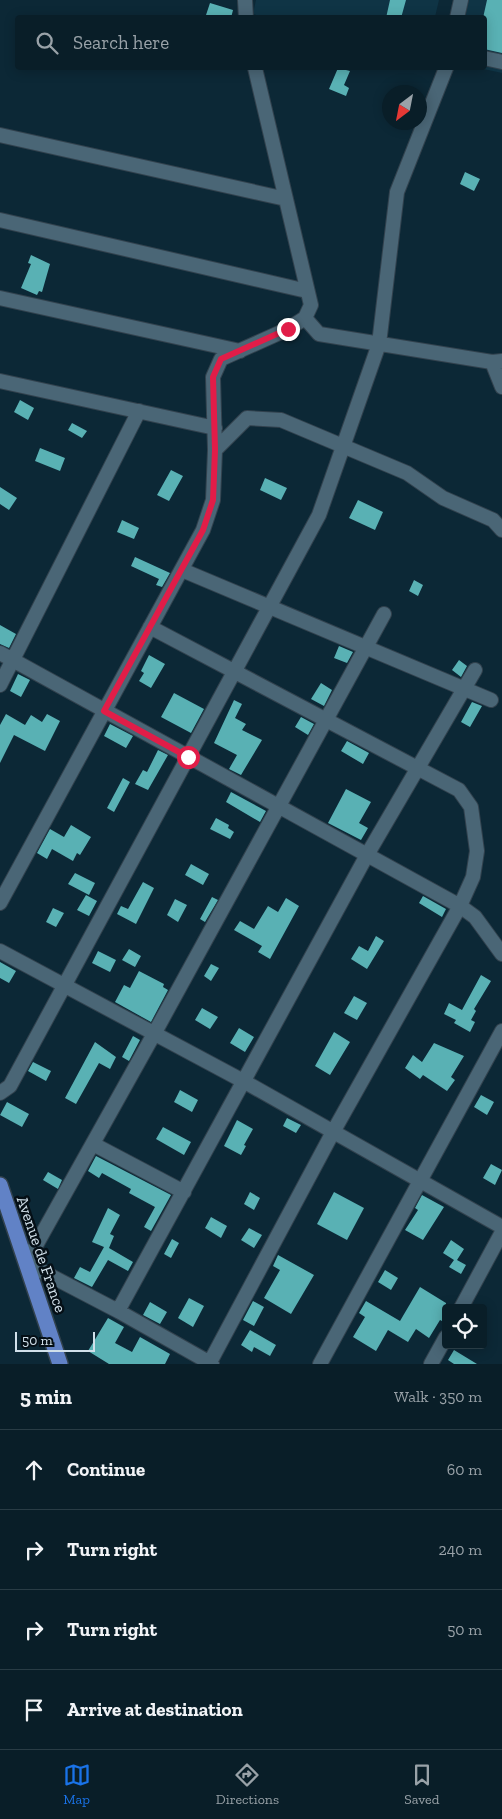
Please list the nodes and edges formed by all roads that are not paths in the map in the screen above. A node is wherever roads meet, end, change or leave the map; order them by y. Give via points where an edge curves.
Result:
1 (245, 0) edge
2 (461, 0) edge
3 (246, 15) edge
4 (458, 15) edge
5 (487, 59) edge
6 (502, 62) edge
7 (255, 70) edge
8 (445, 70) edge
9 (0, 135) edge
10 (286, 199) junction
11 (0, 220) edge
12 (308, 290) junction
13 (0, 298) edge
14 (305, 318) junction
15 (379, 344) junction
16 (240, 351) junction
17 (497, 361) edge
18 (0, 381) edge
19 (502, 387) edge
20 (139, 412) junction
21 (215, 428) junction
22 (344, 446) junction
23 (215, 450) junction
24 (502, 530) edge
25 (182, 570) junction
26 (270, 607) junction
27 (384, 614) dead end
28 (150, 627) junction
29 (366, 647) junction
30 (0, 653) edge
31 (14, 661) junction
32 (475, 670) dead end
33 (234, 672) junction
34 (0, 685) edge
35 (464, 688) junction
36 (491, 700) dead end
37 (104, 711) junction
38 (326, 720) junction
39 (188, 757) junction
40 (416, 768) junction
41 (280, 807) junction
42 (367, 855) junction
43 (0, 903) edge
44 (460, 906) junction
45 (0, 950) edge
46 (502, 954) edge
47 (64, 986) junction
48 (502, 1032) edge
49 (154, 1034) junction
50 (245, 1082) junction
51 (0, 1093) edge
52 (333, 1132) junction
53 (93, 1144) junction
54 (420, 1180) junction
55 (0, 1184) edge
56 (184, 1192) junction
57 (502, 1227) edge
58 (502, 1232) edge
59 (26, 1262) junction
60 (463, 1304) edge
61 (118, 1311) junction
62 (442, 1344) edge
63 (60, 1364) edge
64 (210, 1364) edge
65 (320, 1364) edge
66 (431, 1364) edge

1 - 3 street
2 - 4 street
5 - 6 street
7 - 10 street
8 - 15 street via 397,192
9 - 10 street
10 - 12 street
11 - 12 street
12 - 14 street via 311,305
13 - 16 street
14 - 15 street via 319,334
14 - 16 street
15 - 17 street
15 - 22 street
16 - 21 street via 221,359 213,377
17 - 19 street
18 - 20 street
20 - 21 street
20 - 31 street
21 - 23 street
22 - 23 street via 281,420 247,418
22 - 24 street via 407,473 443,498 493,520
22 - 26 street via 319,515
23 - 25 street via 213,500 203,530
25 - 26 street
25 - 28 street
26 - 29 street
26 - 33 street
27 - 29 street
28 - 33 street
28 - 37 street
29 - 35 street
29 - 38 street
30 - 31 street
31 - 34 street
31 - 37 street
32 - 35 street
33 - 38 street
33 - 39 street
35 - 36 street
35 - 40 street
37 - 39 street
37 - 43 street
38 - 40 street
38 - 41 street
39 - 41 street
39 - 47 street
40 - 42 street
40 - 44 street via 459,790 471,807 477,851 473,878
41 - 42 street
41 - 49 street
42 - 44 street
42 - 50 street
44 - 46 street via 475,917
44 - 52 street
45 - 47 street
47 - 49 street
47 - 51 street via 10,1086
48 - 54 street
49 - 50 street
49 - 53 street
50 - 52 street
50 - 56 street
52 - 54 street
52 - 64 street
53 - 56 street
53 - 59 street
54 - 57 street
54 - 65 street
55 - 59 main road, Avenue de France
56 - 61 street
58 - 60 street
59 - 61 street
59 - 63 main road, Avenue de France
61 - 64 street
62 - 66 street

